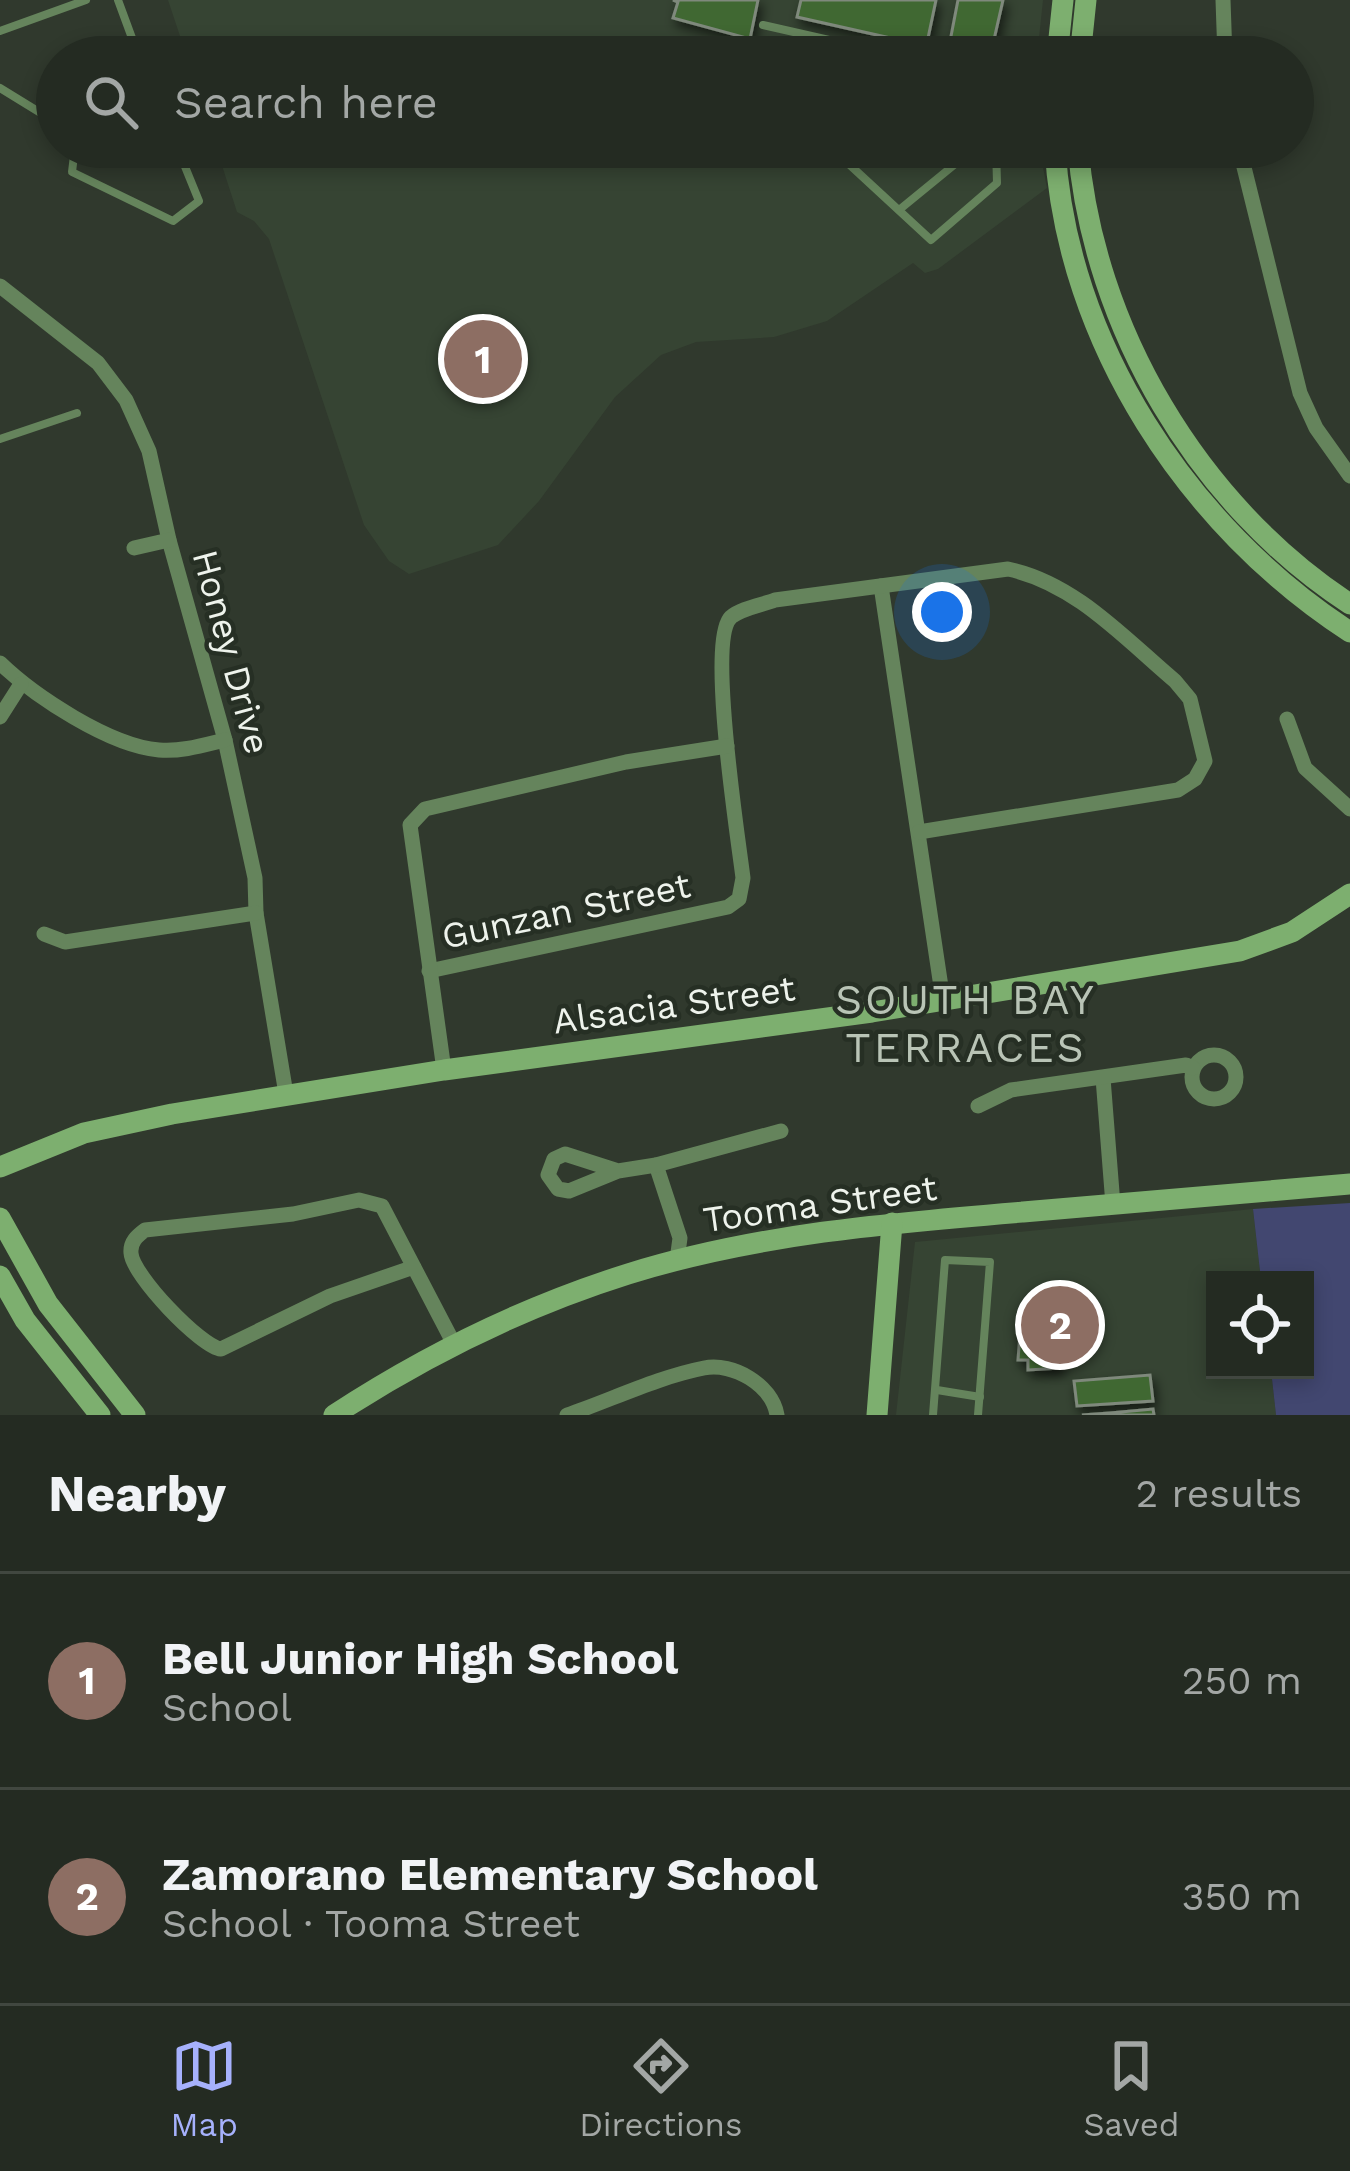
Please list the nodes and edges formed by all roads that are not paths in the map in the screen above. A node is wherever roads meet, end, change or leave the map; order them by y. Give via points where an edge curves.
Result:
1 (86, 0) edge
2 (118, 0) edge
3 (1063, 0) edge
4 (1086, 0) edge
5 (1223, 0) edge
6 (763, 25) dead end
7 (0, 31) edge
8 (131, 36) edge
9 (811, 36) edge
10 (1059, 36) edge
11 (1082, 36) edge
12 (1224, 36) edge
13 (0, 88) edge
14 (36, 110) edge
15 (72, 168) edge
16 (186, 168) edge
17 (853, 168) edge
18 (950, 168) edge
19 (997, 168) edge
20 (1058, 168) edge
21 (1067, 168) edge
22 (1081, 168) edge
23 (1244, 168) edge
24 (899, 210) junction
25 (1088, 213) junction
26 (0, 286) edge
27 (77, 413) dead end
28 (0, 439) edge
29 (1350, 476) edge
30 (169, 540) junction
31 (134, 548) dead end
32 (881, 586) junction
33 (1350, 604) edge
34 (1350, 632) edge
35 (0, 663) edge
36 (22, 684) junction
37 (0, 717) edge
38 (1287, 719) dead end
39 (226, 740) junction
40 (728, 746) junction
41 (1350, 809) edge
42 (920, 832) junction
43 (1350, 894) edge
44 (256, 913) junction
45 (44, 934) dead end
46 (429, 971) junction
47 (943, 1000) junction
48 (1193, 1068) dead end
49 (444, 1070) junction
50 (1103, 1078) junction
51 (286, 1094) junction
52 (978, 1106) dead end
53 (781, 1131) dead end
54 (656, 1165) junction
55 (0, 1167) edge
56 (619, 1171) dead end
57 (1350, 1184) edge
58 (1113, 1205) junction
59 (0, 1218) edge
60 (892, 1223) junction
61 (677, 1260) junction
62 (414, 1267) junction
63 (0, 1276) edge
64 (454, 1343) junction
65 (937, 1390) junction
66 (980, 1397) junction
67 (100, 1415) edge
68 (135, 1415) edge
69 (334, 1415) edge
70 (567, 1415) edge
71 (777, 1415) edge
72 (877, 1415) edge
73 (933, 1415) edge
74 (977, 1415) edge

1 - 7 lane
2 - 8 lane
3 - 10 main road
4 - 11 main road
5 - 12 street
6 - 9 lane
13 - 14 lane
15 - 16 lane via 173,221 200,201
17 - 24 lane
18 - 24 lane
19 - 24 lane via 997,183 932,240
20 - 34 main road via 1075,263 1113,363 1154,437 1216,520 1299,598
21 - 25 main road via 1072,200
22 - 25 main road
23 - 29 street via 1300,393
25 - 33 main road via 1134,353 1174,424 1234,504
26 - 30 street, Honey Drive via 98,363 126,400 149,451
27 - 28 lane
30 - 31 street
30 - 39 street, Honey Drive
32 - 40 street, Gunzan Street via 776,600 729,619 720,639
32 - 42 street
32 - 42 street via 1008,569 1064,589 1190,699 1205,761 1178,790
35 - 36 street
36 - 37 street
36 - 39 street via 115,738 154,750
38 - 41 street via 1306,768
39 - 44 street, Honey Drive
40 - 46 street, Gunzan Street via 739,899
40 - 46 street via 424,809 410,825 410,840
42 - 47 street
43 - 47 main road, Alsacia Street via 1292,932 1240,951
44 - 45 street via 64,942
44 - 51 street, Honey Drive
46 - 49 street
47 - 49 main road, Alsacia Street
48 - 50 street
49 - 51 main road, Alsacia Street
50 - 52 street via 1011,1090
50 - 58 street
51 - 55 main road, Alsacia Street via 84,1133
53 - 54 street
54 - 56 street
54 - 61 street via 680,1238
57 - 58 main road, Tooma Street
58 - 60 main road, Tooma Street
59 - 68 main road via 48,1304
60 - 61 main road, Tooma Street
60 - 72 main road
61 - 64 main road, Tooma Street via 563,1296
62 - 62 street via 382,1206 359,1200 173,1225 140,1233 131,1247 135,1266 211,1348
62 - 64 street
63 - 67 main road
64 - 69 main road, Tooma Street
65 - 66 lane
65 - 66 lane via 945,1260 990,1262
65 - 73 lane
66 - 74 lane
70 - 71 street via 705,1367 755,1381

